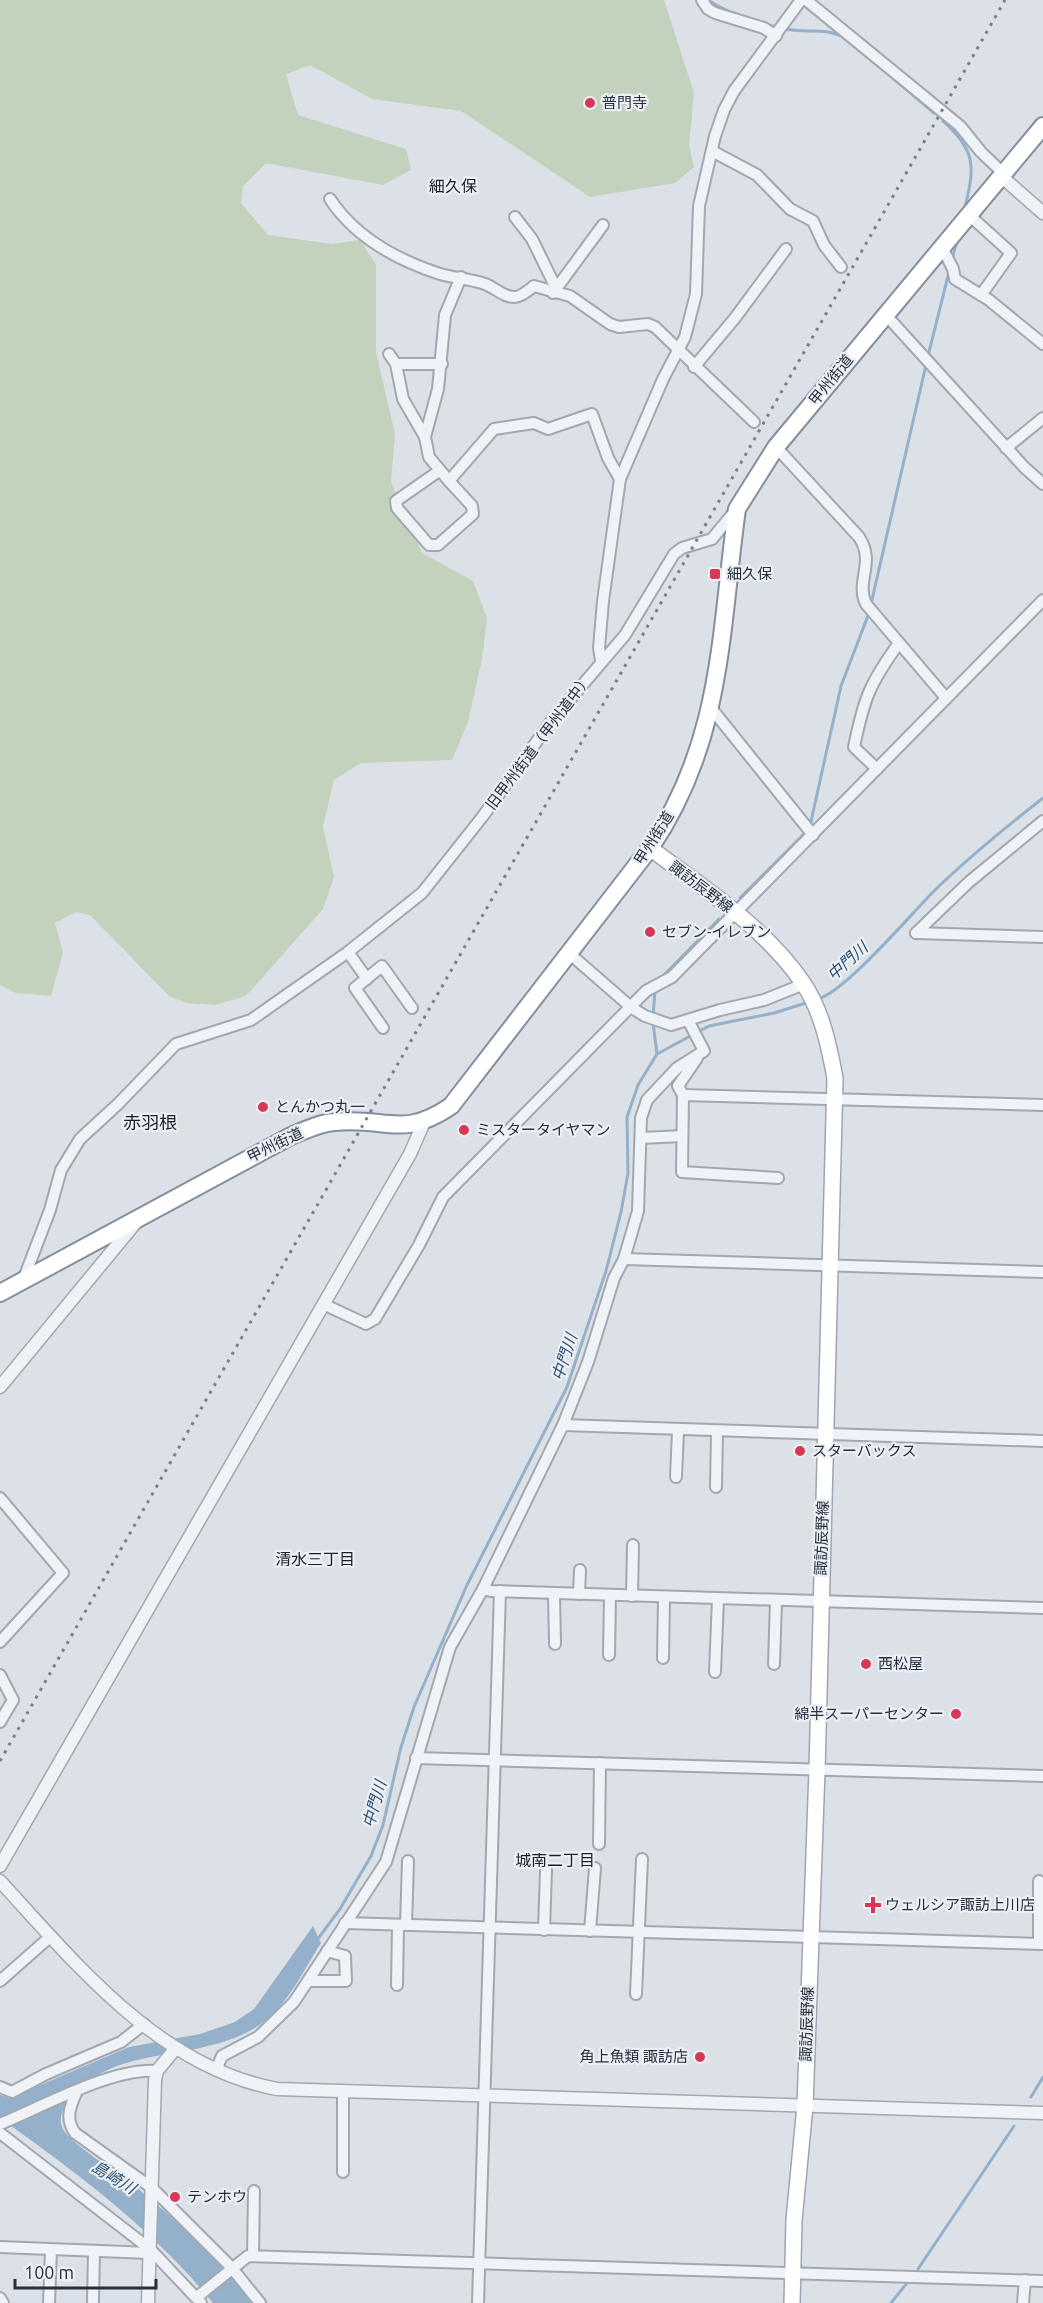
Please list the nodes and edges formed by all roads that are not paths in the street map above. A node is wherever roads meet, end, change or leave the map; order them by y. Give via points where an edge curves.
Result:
1 (702, 0) edge
2 (801, 0) edge
3 (806, 0) edge
4 (777, 34) junction
5 (1043, 126) edge
6 (712, 151) junction
7 (1002, 175) junction
8 (330, 199) dead end
9 (1043, 213) edge
10 (968, 214) junction
11 (515, 217) dead end
12 (603, 225) dead end
13 (946, 245) junction
14 (786, 249) dead end
15 (841, 267) dead end
16 (461, 277) junction
17 (555, 290) junction
18 (981, 295) junction
19 (885, 314) junction
20 (1043, 344) edge
21 (679, 352) junction
22 (389, 354) dead end
23 (396, 364) junction
24 (441, 364) junction
25 (694, 367) junction
26 (1043, 418) edge
27 (754, 422) dead end
28 (425, 437) junction
29 (776, 447) junction
30 (1006, 448) junction
31 (439, 471) junction
32 (620, 478) junction
33 (449, 481) junction
34 (1043, 484) edge
35 (737, 508) junction
36 (1043, 600) edge
37 (899, 642) junction
38 (601, 660) junction
39 (946, 698) junction
40 (711, 708) junction
41 (877, 769) junction
42 (1043, 821) edge
43 (809, 832) junction
44 (650, 848) junction
45 (734, 911) junction
46 (1043, 937) edge
47 (348, 952) junction
48 (570, 954) junction
49 (367, 979) junction
50 (805, 986) junction
51 (412, 1008) dead end
52 (632, 1008) junction
53 (689, 1022) junction
54 (383, 1028) dead end
55 (699, 1051) junction
56 (683, 1095) junction
57 (836, 1098) junction
58 (1043, 1105) edge
59 (424, 1122) junction
60 (682, 1136) junction
61 (641, 1138) junction
62 (778, 1178) dead end
63 (141, 1215) junction
64 (624, 1259) junction
65 (831, 1266) junction
66 (1043, 1272) edge
67 (24, 1278) junction
68 (0, 1293) edge
69 (323, 1304) junction
70 (0, 1387) edge
71 (564, 1425) junction
72 (678, 1431) junction
73 (717, 1432) junction
74 (826, 1434) junction
75 (1043, 1441) edge
76 (676, 1477) dead end
77 (716, 1487) dead end
78 (0, 1498) edge
79 (633, 1545) dead end
80 (580, 1570) dead end
81 (483, 1589) junction
82 (500, 1591) junction
83 (554, 1593) junction
84 (579, 1594) junction
85 (610, 1595) junction
86 (632, 1596) junction
87 (664, 1598) junction
88 (718, 1599) junction
89 (776, 1601) junction
90 (820, 1602) junction
91 (1043, 1608) edge
92 (0, 1642) edge
93 (555, 1644) dead end
94 (609, 1655) dead end
95 (663, 1659) dead end
96 (774, 1664) dead end
97 (715, 1672) dead end
98 (0, 1676) edge
99 (0, 1722) edge
100 (416, 1758) junction
101 (493, 1760) junction
102 (600, 1763) junction
103 (817, 1770) junction
104 (1043, 1776) edge
105 (599, 1844) dead end
106 (642, 1859) dead end
107 (408, 1860) dead end
108 (0, 1866) edge
109 (595, 1868) dead end
110 (546, 1870) dead end
111 (0, 1881) edge
112 (1039, 1881) dead end
113 (345, 1923) junction
114 (402, 1925) junction
115 (489, 1929) junction
116 (544, 1930) junction
117 (590, 1931) junction
118 (638, 1933) junction
119 (51, 1936) junction
120 (810, 1937) junction
121 (1041, 1944) edge
122 (327, 1951) junction
123 (0, 1981) edge
124 (308, 1981) junction
125 (397, 1985) dead end
126 (636, 1994) dead end
127 (144, 2024) junction
128 (175, 2049) junction
129 (216, 2070) junction
130 (158, 2071) junction
131 (0, 2086) edge
132 (343, 2091) junction
133 (72, 2094) junction
134 (485, 2095) junction
135 (805, 2106) junction
136 (1043, 2113) edge
137 (0, 2124) edge
138 (0, 2133) edge
139 (343, 2172) dead end
140 (152, 2191) junction
141 (254, 2191) dead end
142 (0, 2247) edge
143 (150, 2247) junction
144 (51, 2250) junction
145 (94, 2251) junction
146 (253, 2256) junction
147 (480, 2264) junction
148 (230, 2269) junction
149 (793, 2273) junction
150 (1025, 2280) junction
151 (1043, 2281) edge
152 (0, 2298) edge
153 (199, 2298) edge
154 (93, 2301) dead end
155 (3, 2303) edge
156 (49, 2303) edge
157 (148, 2303) edge
158 (260, 2303) edge
159 (478, 2303) edge
160 (792, 2303) edge
161 (1023, 2303) edge

1 - 4 street via 715,13
2 - 4 street, 旧甲州街道（甲州道中）
3 - 7 street via 960,126
4 - 6 street, 旧甲州街道（甲州道中） via 734,92 724,110
5 - 7 highway, 甲州街道
6 - 15 street via 757,175 790,209 813,221 824,245
6 - 21 street, 旧甲州街道（甲州道中） via 699,206 696,294
7 - 9 street
7 - 10 highway, 甲州街道
8 - 16 street via 364,236 395,256 441,274
10 - 13 highway, 甲州街道
10 - 18 street via 1011,253
11 - 17 street via 532,239
12 - 17 street
13 - 18 street via 955,279
13 - 19 highway, 甲州街道
14 - 25 street
16 - 17 street via 512,297 534,286
16 - 24 street via 445,315
17 - 21 street via 610,324 655,327
18 - 20 street
19 - 29 highway, 甲州街道
19 - 30 street
21 - 25 street
21 - 32 street, 旧甲州街道（甲州道中） via 663,379
22 - 23 street
23 - 24 street
23 - 28 street via 403,399
24 - 28 street
25 - 27 street
26 - 30 street
28 - 31 street via 429,458
29 - 35 highway, 甲州街道
29 - 37 street via 860,537 867,549 863,591 866,604
30 - 34 street
31 - 33 street
31 - 33 street via 396,501 397,508 429,545 438,545 473,514 472,506
32 - 33 street via 592,414 548,429 534,423 494,429
32 - 38 street, 旧甲州街道（甲州道中） via 603,601
35 - 38 street via 712,539 674,554 625,635
35 - 40 highway, 甲州街道
36 - 39 street
37 - 39 street
37 - 41 street via 875,676 854,747
38 - 47 street, 旧甲州街道（甲州道中） via 422,893
39 - 41 street
40 - 43 street
40 - 44 highway, 甲州街道 via 690,773
41 - 43 street
42 - 46 street via 969,882 916,933
43 - 45 street
44 - 45 main road, 諏訪辰野線
44 - 48 highway, 甲州街道
45 - 50 main road, 諏訪辰野線
45 - 52 street via 672,977 652,988
47 - 49 street
47 - 67 street, 旧甲州街道（甲州道中） via 251,1020 188,1038 158,1059 69,1154
48 - 52 street
48 - 59 highway, 甲州街道 via 451,1106
49 - 51 street via 382,966
49 - 54 street via 355,988
50 - 53 street
50 - 57 main road, 諏訪辰野線 via 828,1043
52 - 53 street via 671,1025
52 - 69 street via 442,1197 375,1319 366,1324
53 - 55 street
55 - 56 street via 678,1086
55 - 61 street via 647,1100 641,1118
56 - 57 street
56 - 60 street
57 - 58 street
57 - 65 main road, 諏訪辰野線
59 - 63 highway, 甲州街道 via 403,1126 336,1121 314,1126
59 - 69 street via 410,1154
60 - 61 street
60 - 62 street via 681,1172
61 - 64 street via 638,1211
63 - 67 highway, 甲州街道
63 - 70 street via 123,1242
64 - 65 street
64 - 71 street
65 - 66 street
65 - 74 main road, 諏訪辰野線
67 - 68 highway, 甲州街道
69 - 108 street
71 - 72 street
71 - 81 street
72 - 73 street
72 - 76 street
73 - 74 street
73 - 77 street
74 - 75 street
74 - 90 main road, 諏訪辰野線
78 - 92 street via 63,1573
79 - 86 street
80 - 84 street
81 - 82 street
81 - 100 street via 450,1647
82 - 83 street
82 - 101 street
83 - 84 street
83 - 93 street
84 - 85 street
85 - 86 street
85 - 94 street
86 - 87 street
87 - 88 street
87 - 95 street
88 - 89 street
88 - 97 street
89 - 90 street
89 - 96 street
90 - 91 street
90 - 103 main road, 諏訪辰野線
98 - 99 street via 13,1700
100 - 101 street
100 - 113 street via 386,1862
101 - 102 street
101 - 115 street
102 - 103 street
102 - 105 street
103 - 104 street
103 - 120 main road, 諏訪辰野線
106 - 118 street
107 - 114 street
109 - 117 street
110 - 116 street
111 - 119 street
112 - 121 street
113 - 114 street
113 - 122 street
114 - 115 street
114 - 125 street
115 - 116 street
115 - 134 street
116 - 117 street
117 - 118 street
118 - 120 street
118 - 126 street
119 - 123 street
119 - 127 street
120 - 121 street
120 - 135 main road, 諏訪辰野線
122 - 124 street
122 - 124 street via 345,1956 346,1981
124 - 129 street via 294,2002 265,2031 222,2056
127 - 128 street
127 - 131 street via 121,2042 12,2092
128 - 129 street
128 - 130 street
129 - 132 street via 277,2089
130 - 133 street via 116,2076
130 - 140 street
132 - 134 street
132 - 139 street
133 - 137 street
133 - 140 street via 69,2122 75,2133
134 - 135 street
134 - 147 street
135 - 136 street
135 - 149 main road, 諏訪辰野線
138 - 143 street
140 - 143 street
140 - 148 street
141 - 146 street
142 - 144 street
143 - 145 street
143 - 153 street
143 - 157 street
144 - 145 street
144 - 156 street
145 - 154 street
146 - 147 street
146 - 148 street
147 - 149 street
147 - 159 street
148 - 153 street
148 - 158 street
149 - 150 street
149 - 160 main road, 諏訪辰野線
150 - 151 street
150 - 161 street
152 - 155 street

